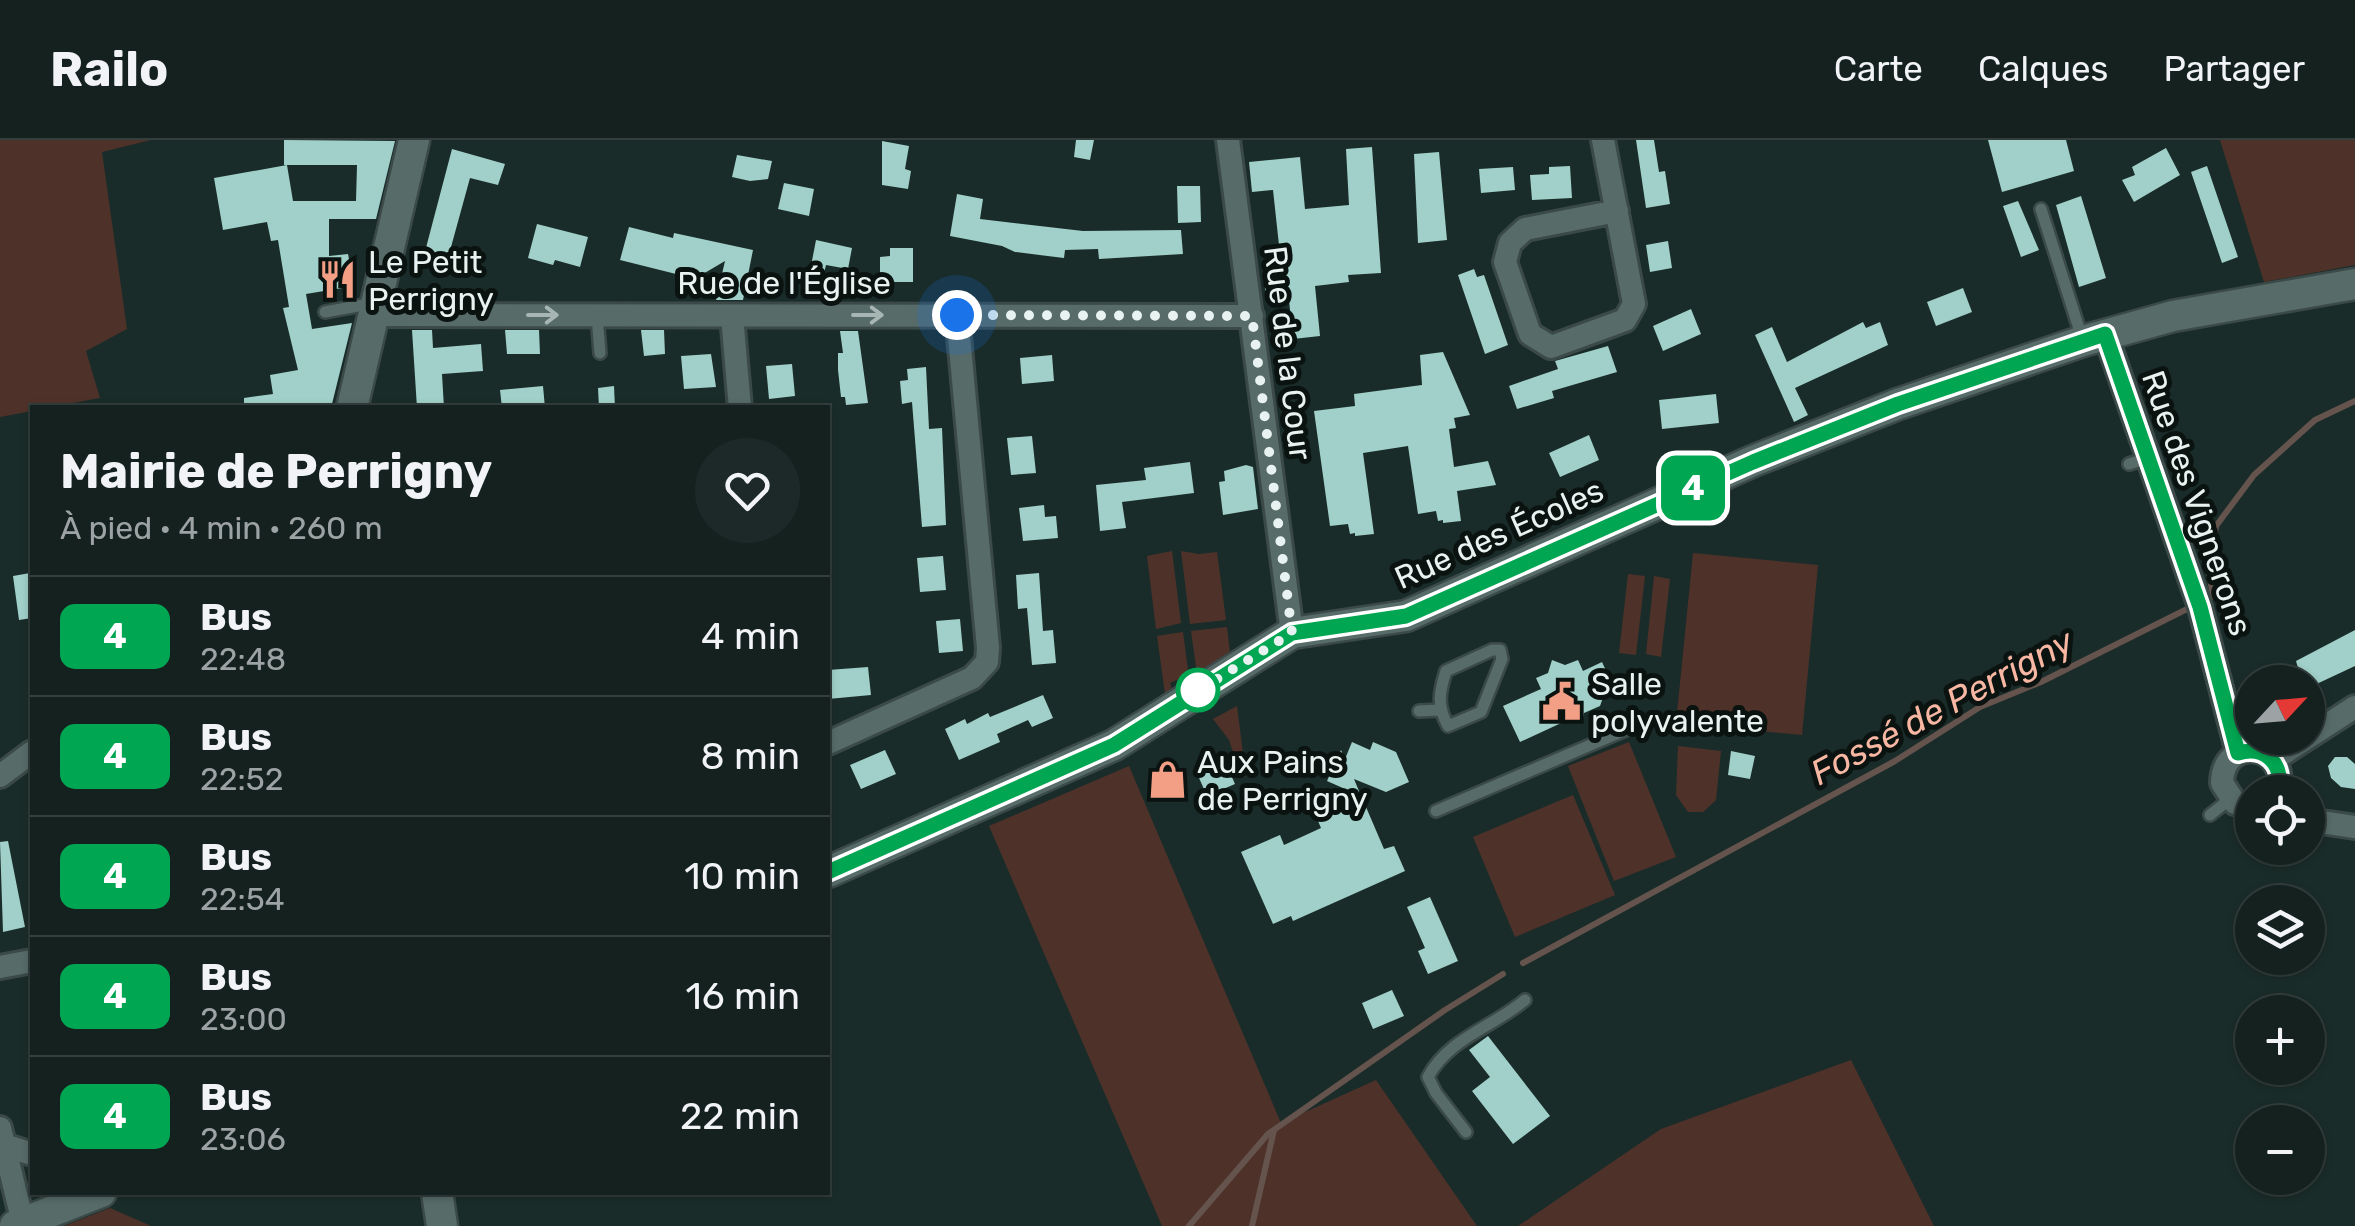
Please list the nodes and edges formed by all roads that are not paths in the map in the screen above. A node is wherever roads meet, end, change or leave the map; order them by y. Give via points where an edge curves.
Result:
1 (414, 140) edge
2 (1228, 140) edge
3 (1604, 140) edge
4 (2041, 209) dead end
5 (1616, 211) junction
6 (2355, 284) edge
7 (377, 309) junction
8 (325, 312) dead end
9 (957, 315) junction
10 (597, 316) junction
11 (732, 316) junction
12 (1252, 316) junction
13 (2094, 337) junction
14 (600, 354) dead end
15 (353, 405) edge
16 (740, 405) edge
17 (1292, 633) junction
18 (2355, 706) edge
19 (1439, 710) junction
20 (1419, 711) dead end
21 (1642, 723) dead end
22 (830, 742) edge
23 (2235, 742) edge
24 (30, 754) edge
25 (2236, 755) edge
26 (2264, 755) edge
27 (2273, 760) junction
28 (2280, 775) edge
29 (0, 776) edge
30 (2230, 799) junction
31 (2235, 802) edge
32 (1436, 811) dead end
33 (2210, 815) dead end
34 (2325, 823) edge
35 (2355, 827) edge
36 (830, 871) edge
37 (30, 961) edge
38 (0, 967) edge
39 (1524, 1000) dead end
40 (1466, 1132) dead end
41 (2, 1137) edge
42 (30, 1153) edge
43 (94, 1195) edge
44 (437, 1195) edge
45 (19, 1225) edge
46 (442, 1226) edge

1 - 7 main road
2 - 12 street, Rue de la Cour
3 - 5 street
4 - 13 lane
5 - 5 street via 1634,304 1625,320 1552,347 1530,334 1505,262 1510,243 1525,230
6 - 13 main road, Rue des Écoles
7 - 8 lane
7 -> 10 street, Rue de l'Église
7 - 15 main road
11 -> 9 street, Rue de l'Église
9 - 12 street, Rue de l'Église
9 - 22 street via 987,662 972,678
10 - 11 street, Rue de l'Église
10 - 14 lane
11 - 16 street
12 - 17 street, Rue de la Cour
13 - 17 main road, Rue des Écoles via 1753,462 1406,616
13 - 23 street, Rue des Vignerons via 2198,601
17 - 36 main road, Rue des Écoles via 1114,745
18 - 27 street
19 - 19 lane via 1448,726 1481,712 1500,650 1446,671
19 - 20 lane
21 - 32 lane
24 - 29 street
25 - 30 street via 2222,774
26 - 27 street
27 - 28 street
30 - 31 street
30 - 33 lane
34 - 35 street
37 - 38 street
39 - 40 lane via 1479,1027 1436,1062 1428,1077
41 - 42 street
41 - 45 street
43 - 45 main road
44 - 46 main road

